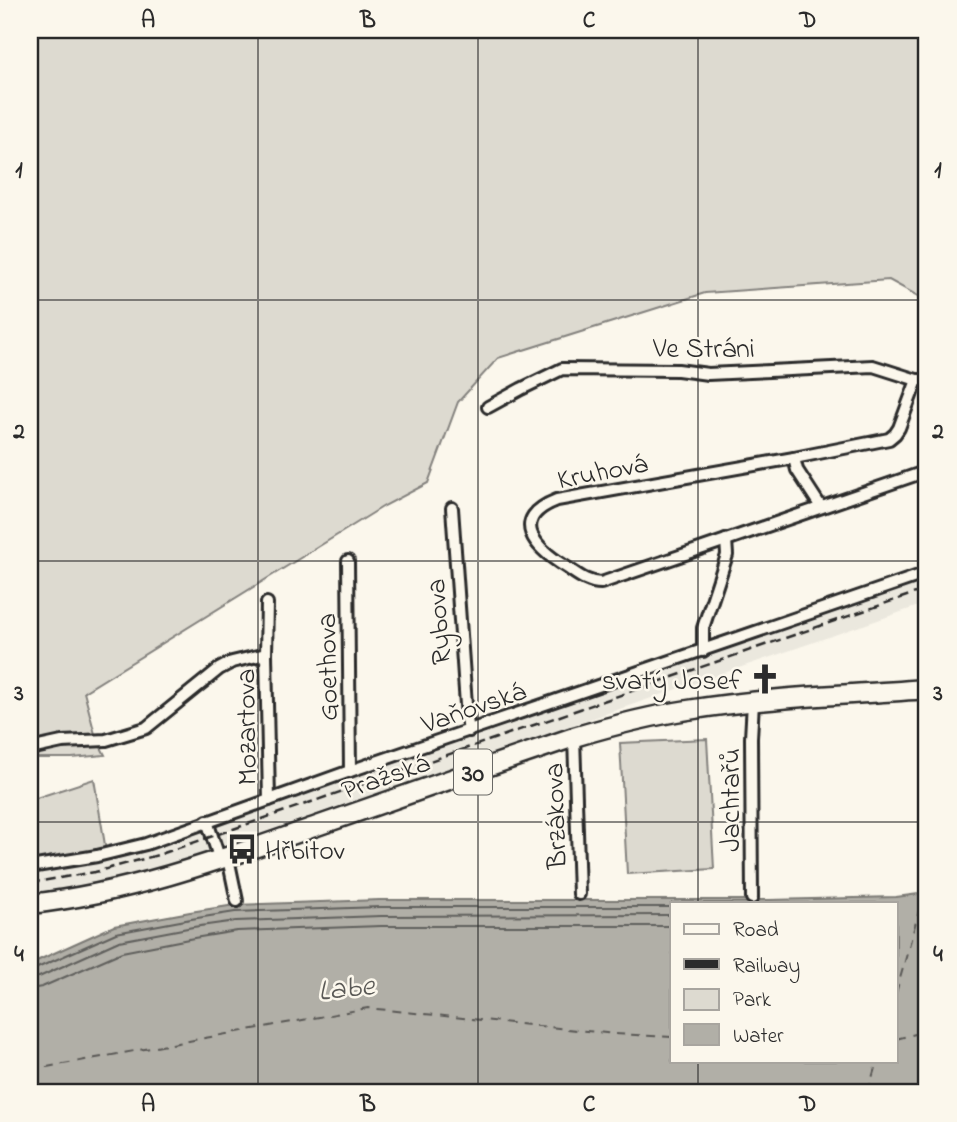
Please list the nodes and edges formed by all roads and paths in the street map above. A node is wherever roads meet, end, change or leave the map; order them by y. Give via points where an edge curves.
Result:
1 (922, 380) edge
2 (488, 407) dead end
3 (794, 458) junction
4 (927, 471) edge
5 (821, 507) junction
6 (452, 509) dead end
7 (726, 540) junction
8 (348, 561) dead end
9 (927, 573) edge
10 (267, 603) dead end
11 (703, 651) junction
12 (266, 654) junction
13 (927, 689) edge
14 (753, 702) junction
15 (469, 731) junction
16 (574, 737) junction
17 (30, 749) edge
18 (350, 771) junction
19 (269, 800) junction
20 (207, 821) junction
21 (224, 859) junction
22 (30, 867) edge
23 (579, 894) dead end
24 (752, 898) dead end
25 (237, 901) dead end
26 (30, 904) edge

1 - 2 street, Ve Stráni via 873,366 708,374 562,369
1 - 3 street, Kruhová via 889,439
3 - 5 street
3 - 7 street, Kruhová via 557,500 538,512 530,525 541,550 594,583
4 - 5 street, Kruhová
5 - 7 street, Kruhová
6 - 15 street, Rybova
7 - 11 street via 727,555 703,628
8 - 18 street, Goethova
9 - 11 street, Vaňovská
10 - 12 street, Mozartova
11 - 15 street, Vaňovská
12 - 17 street, Mozartova via 219,669 146,728 106,740
12 - 19 street, Mozartova
13 - 14 main road, Pražská / 30
14 - 16 main road, Pražská / 30 via 677,712
14 - 24 street, Jachtařů
15 - 18 street, Vaňovská
16 - 21 main road, Pražská / 30
16 - 23 street, Brzákova
18 - 19 street, Vaňovská
19 - 20 street, Vaňovská
20 - 21 street
20 - 22 street, Vaňovská via 146,844
21 - 25 street
21 - 26 main road, Pražská / 30 via 110,891

